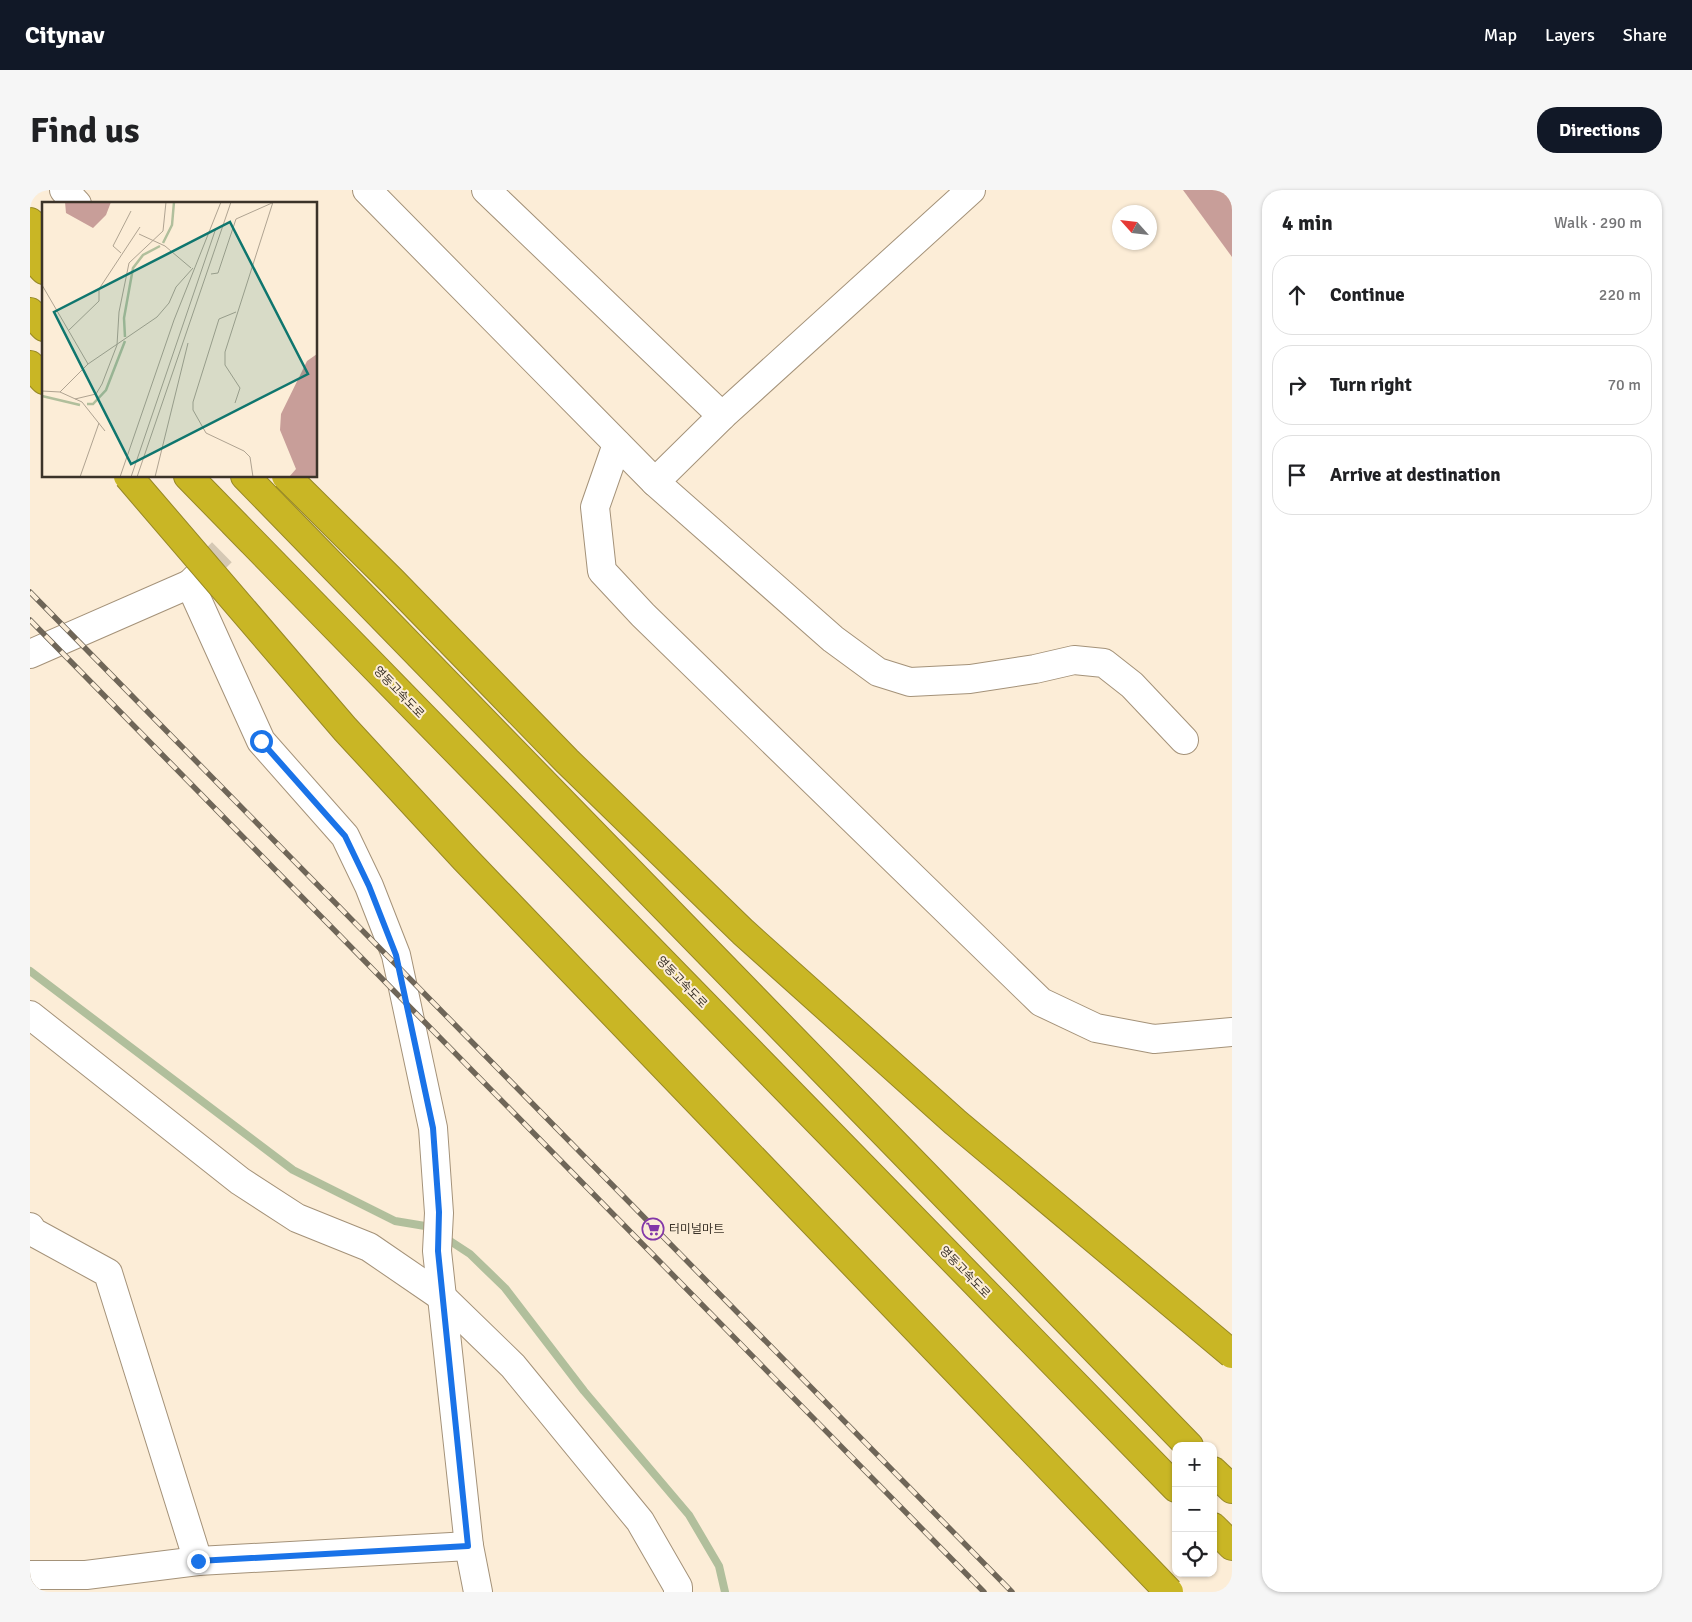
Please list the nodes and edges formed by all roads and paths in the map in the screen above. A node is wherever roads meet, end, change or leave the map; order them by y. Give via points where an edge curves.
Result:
1 (64, 190) edge
2 (366, 190) edge
3 (486, 190) edge
4 (971, 190) edge
5 (75, 202) edge
6 (30, 222) edge
7 (42, 234) edge
8 (30, 255) edge
9 (42, 268) edge
10 (30, 312) edge
11 (42, 325) edge
12 (30, 364) edge
13 (42, 378) edge
14 (722, 416) junction
15 (617, 444) junction
16 (130, 478) edge
17 (190, 478) edge
18 (247, 478) edge
19 (294, 478) edge
20 (655, 482) junction
21 (30, 654) edge
22 (1184, 740) dead end
23 (30, 1016) edge
24 (1232, 1032) edge
25 (30, 1227) edge
26 (442, 1297) junction
27 (1232, 1354) edge
28 (1184, 1442) edge
29 (1217, 1475) edge
30 (1175, 1487) edge
31 (1232, 1490) edge
32 (1217, 1531) edge
33 (468, 1546) junction
34 (1232, 1546) edge
35 (198, 1561) junction
36 (30, 1576) edge
37 (478, 1592) edge
38 (678, 1592) edge
39 (1170, 1592) edge

1 - 5 street
2 - 15 street
3 - 14 street
4 - 14 street
6 - 7 highway
8 - 9 highway
10 - 11 highway
12 - 13 highway
14 - 20 street
15 - 20 street
15 - 24 street via 595,507 602,571 1041,1002 1096,1028 1154,1039
16 - 39 highway, bridge via 345,729 465,859
17 - 30 highway, 영동고속도로
18 - 28 highway
19 - 27 highway, bridge via 567,761 743,932 955,1122
20 - 22 street via 833,639 878,672 910,682 970,679 1074,660 1104,663 1132,686
21 - 26 street via 196,578 261,741 345,836 396,955 433,1128
23 - 26 street via 240,1181 297,1218 368,1247
25 - 35 street via 33,1232 108,1273
26 - 33 street
26 - 38 street via 513,1366 640,1521
29 - 31 highway
32 - 34 highway
33 - 35 street
33 - 37 street
35 - 36 street via 86,1575

